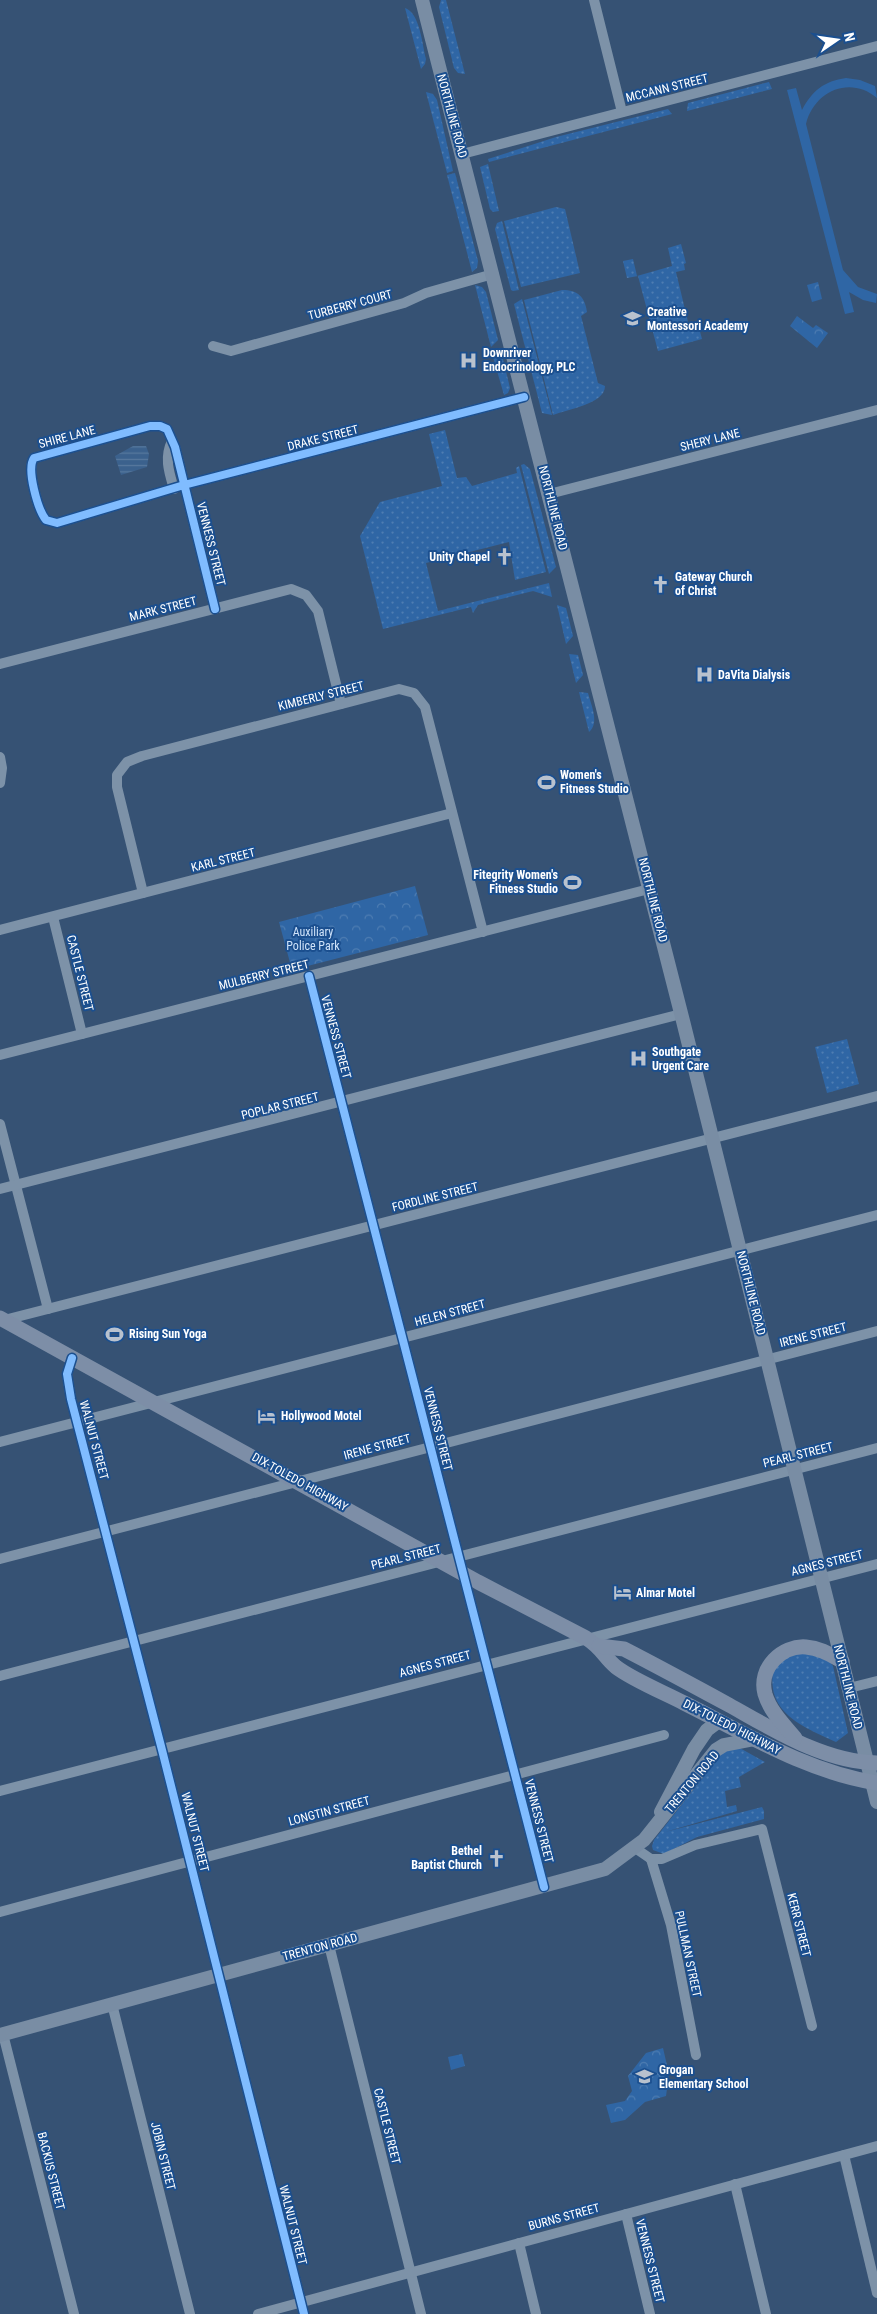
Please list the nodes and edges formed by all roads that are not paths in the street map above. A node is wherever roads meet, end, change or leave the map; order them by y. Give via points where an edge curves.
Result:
1 (422, 0) edge
2 (594, 0) edge
3 (877, 46) edge
4 (622, 112) junction
5 (462, 154) junction
6 (493, 274) junction
7 (213, 346) dead end
8 (524, 397) junction
9 (877, 410) edge
10 (179, 487) junction
11 (549, 494) junction
12 (128, 502) joint
13 (215, 609) junction
14 (0, 664) edge
15 (340, 704) junction
16 (0, 757) edge
17 (0, 784) edge
18 (452, 813) junction
19 (650, 889) junction
20 (143, 893) junction
21 (53, 917) junction
22 (0, 930) edge
23 (483, 932) junction
24 (308, 976) junction
25 (681, 1014) junction
26 (82, 1034) junction
27 (0, 1056) edge
28 (877, 1096) edge
29 (342, 1102) junction
30 (0, 1124) edge
31 (713, 1139) junction
32 (16, 1186) junction
33 (0, 1190) edge
34 (877, 1215) edge
35 (374, 1225) junction
36 (740, 1250) junction
37 (48, 1309) junction
38 (1, 1319) edge
39 (877, 1331) edge
40 (403, 1339) junction
41 (72, 1358) junction
42 (767, 1359) junction
43 (154, 1402) junction
44 (77, 1423) junction
45 (0, 1442) edge
46 (431, 1446) junction
47 (877, 1448) edge
48 (794, 1468) junction
49 (298, 1481) junction
50 (106, 1532) junction
51 (458, 1557) junction
52 (0, 1559) edge
53 (444, 1561) junction
54 (877, 1564) edge
55 (462, 1572) junction
56 (821, 1578) junction
57 (134, 1641) junction
58 (593, 1642) junction
59 (842, 1661) junction
60 (487, 1664) junction
61 (0, 1676) edge
62 (877, 1681) edge
63 (849, 1688) junction
64 (719, 1721) junction
65 (778, 1732) junction
66 (664, 1735) dead end
67 (755, 1739) junction
68 (798, 1741) junction
69 (162, 1750) junction
70 (872, 1763) edge
71 (516, 1774) junction
72 (874, 1782) edge
73 (0, 1791) edge
74 (877, 1802) edge
75 (659, 1820) junction
76 (635, 1848) junction
77 (651, 1859) junction
78 (190, 1861) junction
79 (544, 1887) junction
80 (0, 1912) edge
81 (329, 1945) junction
82 (219, 1974) junction
83 (112, 2004) junction
84 (812, 2026) dead end
85 (1, 2034) edge
86 (696, 2055) dead end
87 (877, 2146) edge
88 (844, 2155) junction
89 (735, 2184) junction
90 (626, 2214) junction
91 (518, 2243) junction
92 (411, 2272) junction
93 (877, 2293) edge
94 (301, 2302) junction
95 (74, 2314) edge
96 (190, 2314) edge
97 (258, 2314) edge
98 (304, 2314) edge
99 (421, 2314) edge
100 (536, 2314) edge
101 (650, 2314) edge
102 (766, 2314) edge

1 - 5 main road, NORTHLINE ROAD
2 - 4 street
3 - 4 street, MCCANN STREET
4 - 5 street, MCCANN STREET
5 - 6 main road, NORTHLINE ROAD
6 - 7 street, TURBERRY COURT via 426,293 404,303 231,351
6 - 8 main road, NORTHLINE ROAD
8 - 10 street, DRAKE STREET
8 - 11 main road, NORTHLINE ROAD
9 - 11 street, SHERY LANE
10 - 12 street, DRAKE STREET
10 - 12 street, SHIRE LANE via 172,441 167,429 156,425 43,455 32,462 30,473 41,514 51,523
10 - 13 street, VENNESS STREET
11 - 19 main road, NORTHLINE ROAD
13 - 14 street, MARK STREET
13 - 15 street, MARK STREET via 286,589 306,595 318,611
15 - 18 street, KIMBERLY STREET via 398,689 418,696 425,707
15 - 20 street, KIMBERLY STREET via 127,762 118,775 117,787
16 - 17 street
18 - 20 street, KARL STREET
18 - 23 street, KIMBERLY STREET
19 - 23 street, MULBERRY STREET
19 - 25 main road, NORTHLINE ROAD
20 - 21 street, KARL STREET
21 - 22 street, KARL STREET
21 - 26 street, CASTLE STREET
23 - 24 street, MULBERRY STREET
24 - 26 street, MULBERRY STREET
24 - 29 street, VENNESS STREET
25 - 29 street, POPLAR STREET
25 - 31 main road, NORTHLINE ROAD
26 - 27 street, MULBERRY STREET
28 - 31 street, FORDLINE STREET
29 - 32 street, POPLAR STREET
29 - 35 street, VENNESS STREET
30 - 32 street
31 - 35 street, FORDLINE STREET
31 - 36 main road, NORTHLINE ROAD
32 - 33 street, POPLAR STREET
32 - 37 street
34 - 36 street, HELEN STREET
35 - 37 street, FORDLINE STREET
35 - 40 street, VENNESS STREET
36 - 40 street, HELEN STREET
36 - 42 main road, NORTHLINE ROAD
37 - 38 street, FORDLINE STREET
38 - 41 main road, DIX-TOLEDO HIGHWAY
39 - 42 street, IRENE STREET
40 - 43 street, HELEN STREET
40 - 46 street, VENNESS STREET
41 - 43 main road, DIX-TOLEDO HIGHWAY
41 - 44 street, WALNUT STREET via 66,1374
42 - 46 street, IRENE STREET
42 - 48 main road, NORTHLINE ROAD
43 - 44 street, HELEN STREET
43 - 49 main road, DIX-TOLEDO HIGHWAY
44 - 45 street, HELEN STREET
44 - 50 street, WALNUT STREET
46 - 49 street, IRENE STREET
46 - 51 street, VENNESS STREET
47 - 48 street, PEARL STREET
48 - 51 street, PEARL STREET
48 - 56 main road, NORTHLINE ROAD
49 - 50 street, IRENE STREET
49 - 53 main road, DIX-TOLEDO HIGHWAY
50 - 52 street, IRENE STREET
50 - 57 street, WALNUT STREET
51 - 53 street, PEARL STREET
51 - 55 street, VENNESS STREET
53 - 55 main road, DIX-TOLEDO HIGHWAY
53 - 57 street, PEARL STREET
54 - 56 street, AGNES STREET
55 - 58 main road, DIX-TOLEDO HIGHWAY
55 - 60 street, VENNESS STREET
56 - 58 street, AGNES STREET
56 - 59 main road, NORTHLINE ROAD
57 - 61 street, PEARL STREET
57 - 69 street, WALNUT STREET
58 - 60 street, AGNES STREET
58 - 64 main road, DIX-TOLEDO HIGHWAY via 616,1667
58 - 65 main road, DIX-TOLEDO HIGHWAY via 624,1649
59 - 63 main road, NORTHLINE ROAD
59 - 68 main road via 821,1650 798,1647 779,1655 768,1668 764,1683 766,1696 772,1709
60 - 69 street, AGNES STREET
60 - 71 street, VENNESS STREET
62 - 63 street
63 - 70 main road, NORTHLINE ROAD
64 - 65 main road via 741,1719
64 - 67 main road, DIX-TOLEDO HIGHWAY
64 - 75 main road, TRENTON ROAD via 706,1730 694,1749 662,1808
65 - 68 main road, DIX-TOLEDO HIGHWAY
66 - 71 street, LONGTIN STREET
67 - 72 main road, DIX-TOLEDO HIGHWAY via 778,1752 841,1776
67 - 75 main road, TRENTON ROAD via 724,1745 716,1750
68 - 70 main road, DIX-TOLEDO HIGHWAY via 830,1754
69 - 73 street, AGNES STREET
69 - 78 street, WALNUT STREET
70 - 72 main road, NORTHLINE ROAD
71 - 78 street, LONGTIN STREET
71 - 79 street, VENNESS STREET
72 - 74 main road, NORTHLINE ROAD
75 - 76 main road, TRENTON ROAD
76 - 77 street
76 - 79 main road, TRENTON ROAD via 605,1869
77 - 84 street, KERR STREET via 662,1859 695,1845 762,1829
77 - 86 street, PULLMAN STREET via 671,1925
78 - 80 street, LONGTIN STREET
78 - 82 street, WALNUT STREET
79 - 81 main road, TRENTON ROAD
81 - 82 main road, TRENTON ROAD
81 - 92 street, CASTLE STREET
82 - 83 main road, TRENTON ROAD
82 - 94 street, WALNUT STREET
83 - 85 main road, TRENTON ROAD
83 - 96 street, JOBIN STREET
85 - 95 street, BACKUS STREET
87 - 88 street, BURNS STREET
88 - 89 street, BURNS STREET
88 - 93 street
89 - 90 street, BURNS STREET
89 - 102 street
90 - 91 street, BURNS STREET
90 - 101 street, VENNESS STREET
91 - 92 street, BURNS STREET
91 - 100 street
92 - 94 street, BURNS STREET
92 - 99 street, CASTLE STREET
94 - 97 street, BURNS STREET
94 - 98 street, WALNUT STREET

